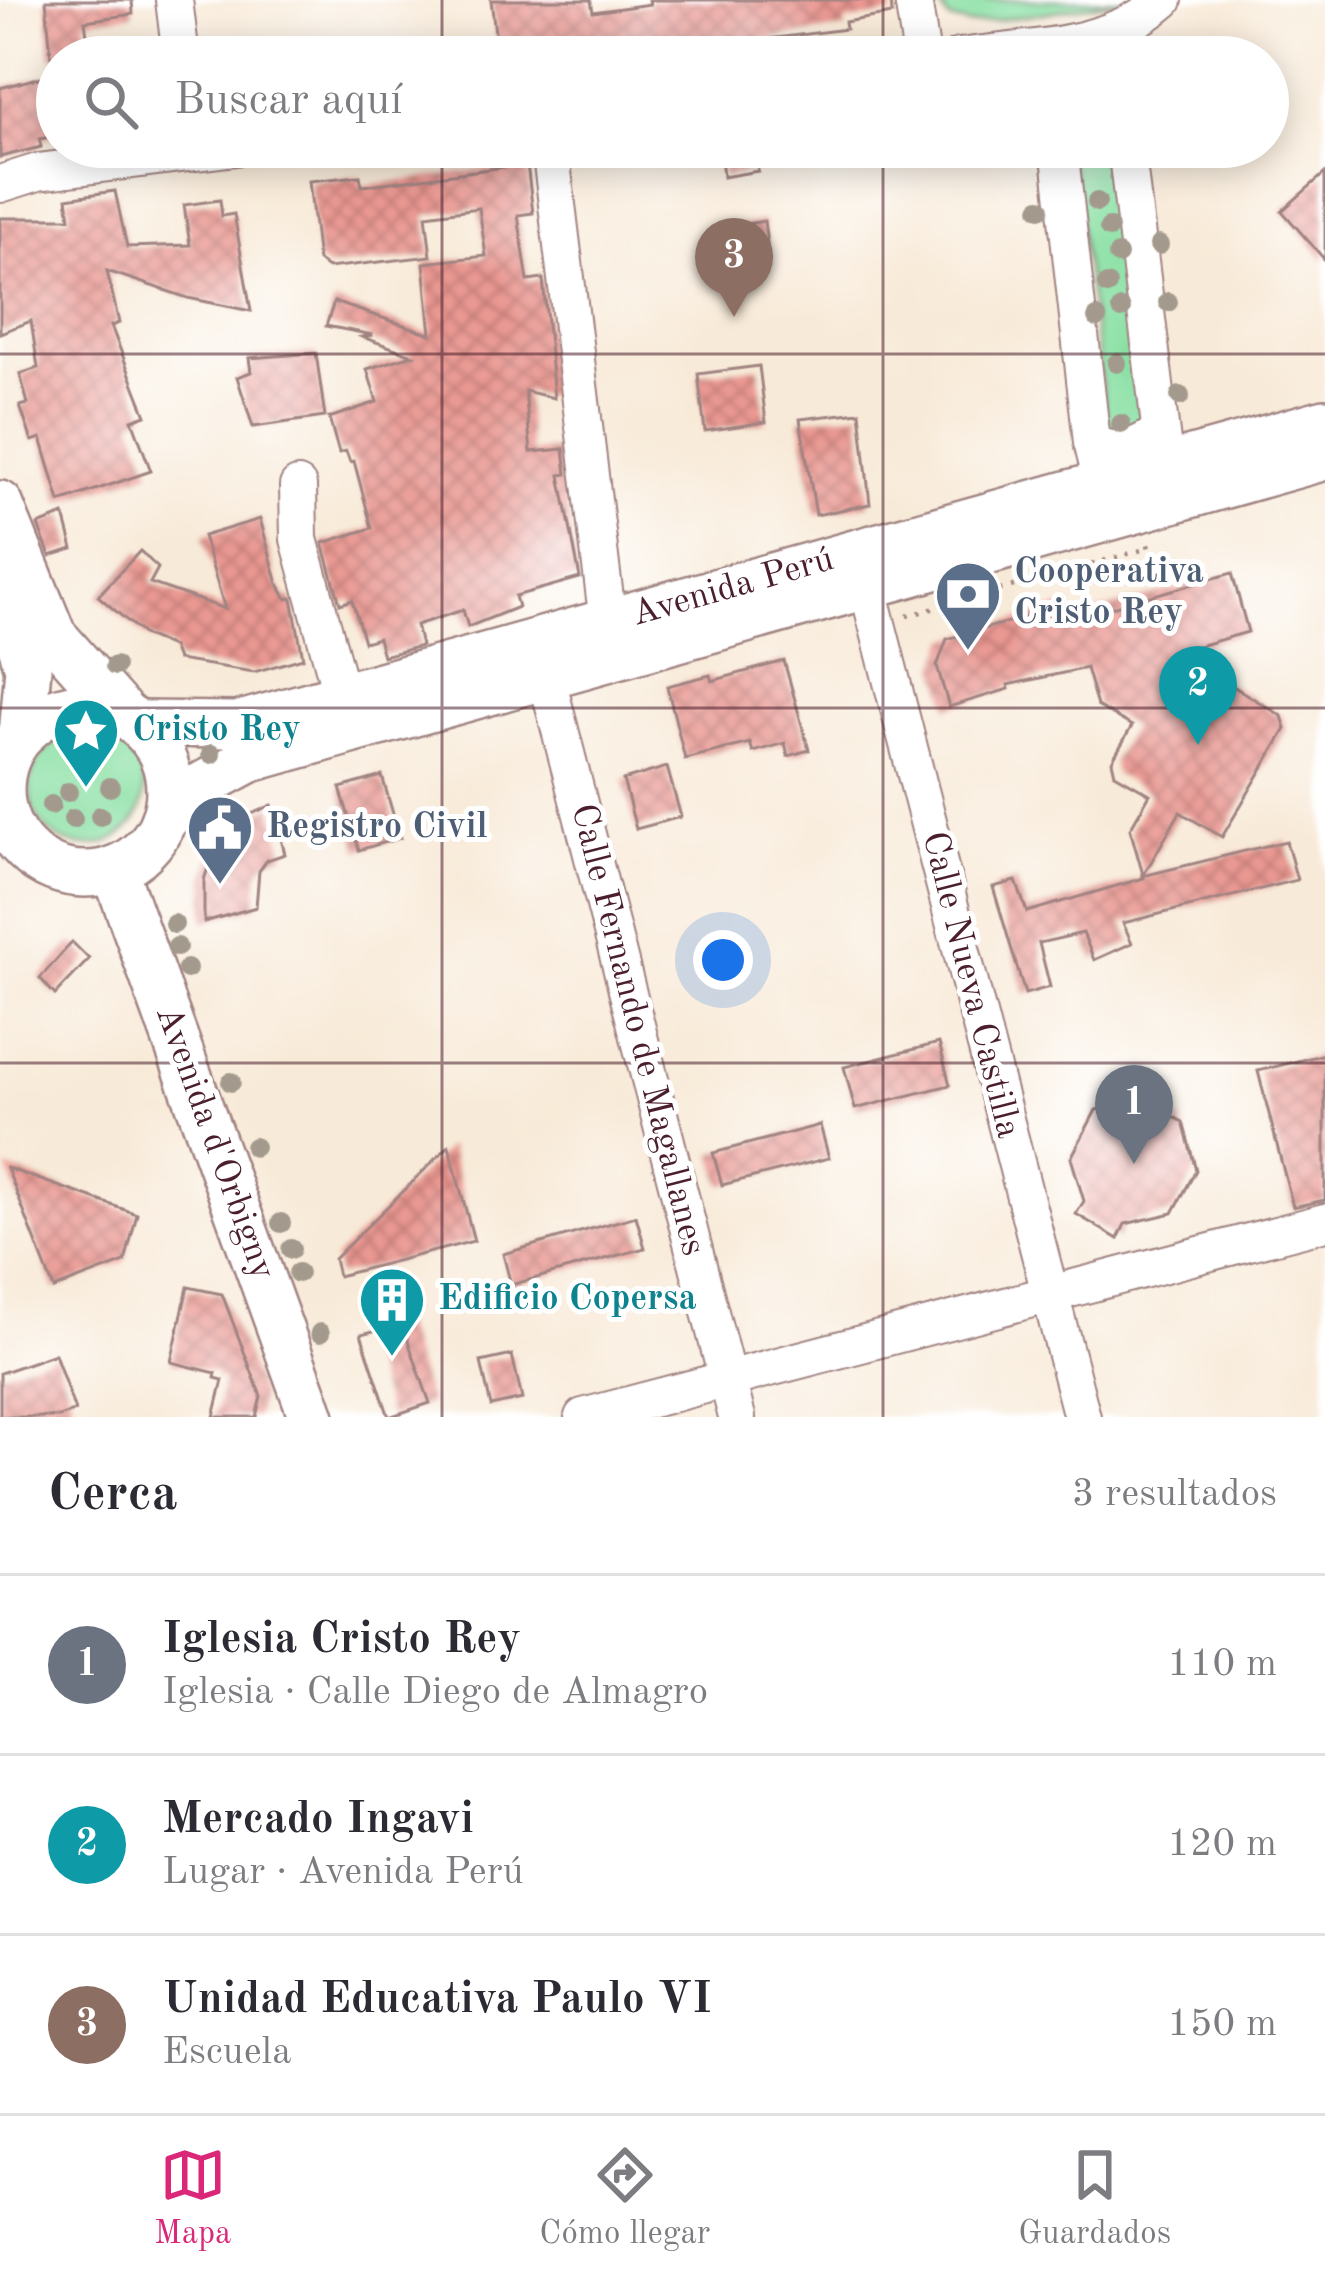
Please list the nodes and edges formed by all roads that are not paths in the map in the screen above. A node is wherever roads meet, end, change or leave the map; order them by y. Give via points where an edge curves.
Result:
1 (174, 0) edge
2 (913, 0) edge
3 (1164, 0) edge
4 (178, 36) edge
5 (919, 36) edge
6 (1124, 36) edge
7 (66, 168) edge
8 (553, 168) edge
9 (1062, 168) edge
10 (1129, 168) edge
11 (0, 184) edge
12 (1325, 422) edge
13 (1162, 449) junction
14 (1325, 457) edge
15 (1102, 481) junction
16 (298, 486) dead end
17 (0, 504) edge
18 (0, 581) edge
19 (872, 587) junction
20 (608, 623) junction
21 (542, 658) junction
22 (342, 698) junction
23 (132, 720) junction
24 (9, 756) edge
25 (163, 821) junction
26 (0, 848) edge
27 (46, 865) junction
28 (114, 869) junction
29 (1325, 1222) edge
30 (1048, 1292) junction
31 (727, 1379) junction
32 (312, 1417) edge
33 (584, 1417) edge
34 (737, 1417) edge
35 (1082, 1417) edge

1 - 4 street
2 - 5 street
3 - 6 street
7 - 11 street
8 - 20 street
9 - 15 street
10 - 13 street
12 - 13 main road, Avenida Perú
13 - 15 main road, Avenida Perú
14 - 15 main road, Avenida Perú
15 - 19 main road, Avenida Perú
16 - 22 street via 298,539
17 - 23 main road via 53,635
18 - 24 main road via 28,668
19 - 20 main road, Avenida Perú
19 - 21 main road, Avenida Perú
19 - 30 street, Calle Nueva Castilla
20 - 21 main road, Avenida Perú
21 - 22 main road, Avenida Perú
21 - 25 main road, Avenida Perú via 251,759 194,790
21 - 31 street, Calle Fernando de Magallanes
22 - 23 main road, Avenida Perú via 237,725
23 - 24 main road via 71,707 44,717
23 - 25 main road via 157,747 168,776
24 - 27 main road via 2,794 8,822
25 - 28 main road via 146,848
26 - 27 main road
27 - 28 main road via 72,873
28 - 32 main road, Avenida d'Orbigny
29 - 30 street
30 - 31 street
30 - 35 street, Calle Nueva Castilla
31 - 33 street
31 - 34 street, Calle Fernando de Magallanes

